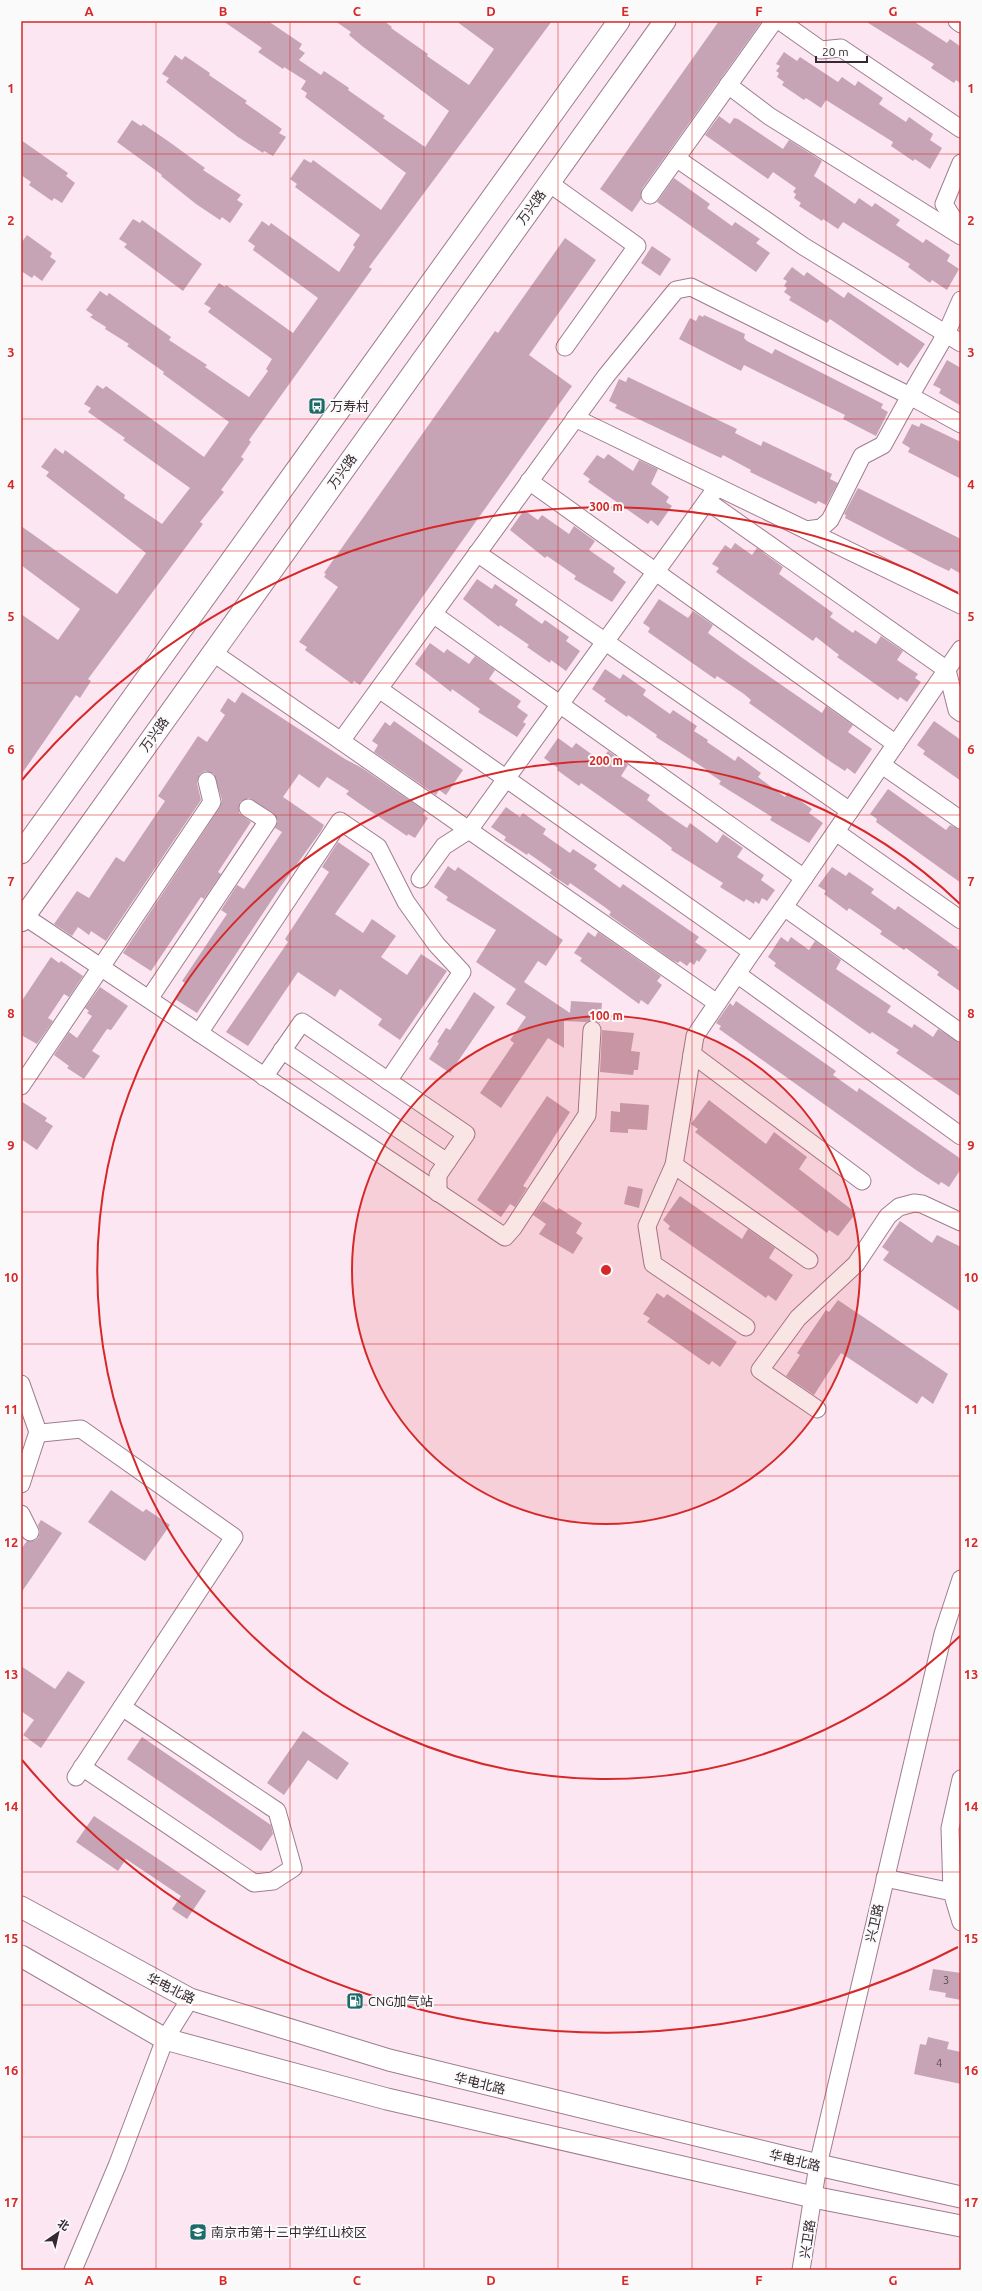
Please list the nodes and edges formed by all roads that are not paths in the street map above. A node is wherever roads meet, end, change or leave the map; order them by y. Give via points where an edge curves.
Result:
1 (619, 21) edge
2 (665, 21) edge
3 (774, 21) edge
4 (780, 21) edge
5 (957, 21) edge
6 (961, 24) edge
7 (728, 85) junction
8 (961, 129) edge
9 (676, 158) junction
10 (961, 163) edge
11 (549, 183) junction
12 (650, 195) dead end
13 (961, 231) edge
14 (961, 236) edge
15 (961, 300) edge
16 (946, 334) junction
17 (961, 343) edge
18 (565, 347) dead end
19 (910, 396) junction
20 (575, 418) junction
21 (961, 424) edge
22 (529, 481) junction
23 (717, 487) junction
24 (707, 501) junction
25 (806, 530) junction
26 (478, 553) junction
27 (656, 572) junction
28 (961, 605) edge
29 (433, 614) junction
30 (605, 642) junction
31 (961, 649) edge
32 (212, 652) junction
33 (947, 670) junction
34 (378, 689) junction
35 (560, 705) junction
36 (961, 713) edge
37 (341, 741) junction
38 (896, 744) junction
39 (882, 765) junction
40 (507, 778) junction
41 (207, 781) dead end
42 (248, 808) dead end
43 (850, 811) junction
44 (961, 820) edge
45 (469, 830) junction
46 (836, 832) junction
47 (21, 854) edge
48 (804, 878) junction
49 (420, 879) dead end
50 (784, 907) junction
51 (23, 918) edge
52 (961, 920) edge
53 (752, 952) junction
54 (100, 967) junction
55 (737, 974) junction
56 (149, 999) junction
57 (717, 1003) junction
58 (592, 1030) dead end
59 (199, 1033) junction
60 (961, 1033) edge
61 (282, 1050) junction
62 (692, 1054) junction
63 (264, 1077) junction
64 (388, 1081) junction
65 (21, 1086) edge
66 (961, 1136) edge
67 (447, 1162) junction
68 (674, 1165) junction
69 (862, 1181) dead end
70 (438, 1193) junction
71 (961, 1222) edge
72 (809, 1260) dead end
73 (746, 1327) dead end
74 (21, 1384) edge
75 (817, 1409) dead end
76 (41, 1433) dead end
77 (21, 1484) edge
78 (21, 1514) edge
79 (30, 1532) dead end
80 (961, 1579) edge
81 (122, 1707) junction
82 (961, 1780) edge
83 (885, 1878) junction
84 (952, 1892) junction
85 (21, 1907) edge
86 (961, 1922) edge
87 (21, 1956) edge
88 (190, 1999) junction
89 (165, 2039) junction
90 (818, 2165) junction
91 (814, 2197) junction
92 (961, 2197) edge
93 (961, 2226) edge
94 (73, 2270) edge
95 (802, 2270) edge

1 - 47 main road
2 - 11 main road, 万兴路
3 - 7 street
4 - 8 street via 821,50 841,48
5 - 6 street
7 - 9 street
7 - 14 street via 769,116
9 - 12 street
9 - 16 street via 803,246
10 - 13 street via 944,204
11 - 18 street via 637,246
11 - 32 main road, 万兴路
15 - 16 street
16 - 17 street
16 - 19 street
19 - 20 street via 691,287 676,290
19 - 21 street
19 - 25 street via 883,445 862,456 830,520 821,528
20 - 22 street
20 - 23 street
22 - 26 street
22 - 27 street
23 - 24 street
23 - 25 street
24 - 27 street
24 - 33 street
25 - 28 street
26 - 29 street
26 - 30 street
27 - 30 street
27 - 38 street
29 - 34 street
29 - 35 street
30 - 35 street
30 - 43 street
31 - 33 street
32 - 37 street
32 - 51 main road, 万兴路
33 - 36 street via 957,710
33 - 38 street
34 - 37 street
34 - 40 street
35 - 40 street
35 - 48 street
37 - 45 street
38 - 39 street
39 - 43 street
39 - 44 street
40 - 45 street
40 - 53 street
41 - 54 street via 212,802
42 - 56 street via 268,821
43 - 46 street
45 - 49 street via 444,846
45 - 57 street
46 - 48 street
46 - 52 street
48 - 50 street
50 - 53 street
50 - 60 street
51 - 54 street
53 - 55 street
54 - 56 street
54 - 65 street
55 - 57 street
55 - 66 street
56 - 59 street
57 - 62 street via 694,1036
58 - 70 street via 587,1115 513,1228 504,1237
59 - 63 street
59 - 64 street via 340,821 378,847 406,902 436,944 462,972
61 - 63 street
61 - 64 street via 302,1022
61 - 67 street
62 - 68 street
62 - 69 street
63 - 70 street
64 - 67 street via 466,1134
67 - 70 street via 438,1175
68 - 72 street
68 - 73 street via 647,1226 653,1264
71 - 75 street via 922,1204 914,1203 899,1207 888,1216 856,1264 798,1318 760,1370
74 - 77 street via 38,1432
76 - 81 street via 81,1429 234,1537
78 - 79 street
80 - 83 street, 兴卫路 via 943,1634
81 - 81 street via 277,1811 293,1868 273,1882 254,1883 79,1772
82 - 84 street via 950,1828
83 - 84 street
83 - 90 street, 兴卫路
84 - 86 street
85 - 88 main road, 华电北路
87 - 89 main road
88 - 89 street
88 - 90 main road, 华电北路 via 389,2060
89 - 91 main road via 387,2099
89 - 94 street via 117,2166
90 - 91 street, 兴卫路
90 - 92 main road, 华电北路
91 - 93 main road
91 - 95 street, 兴卫路

